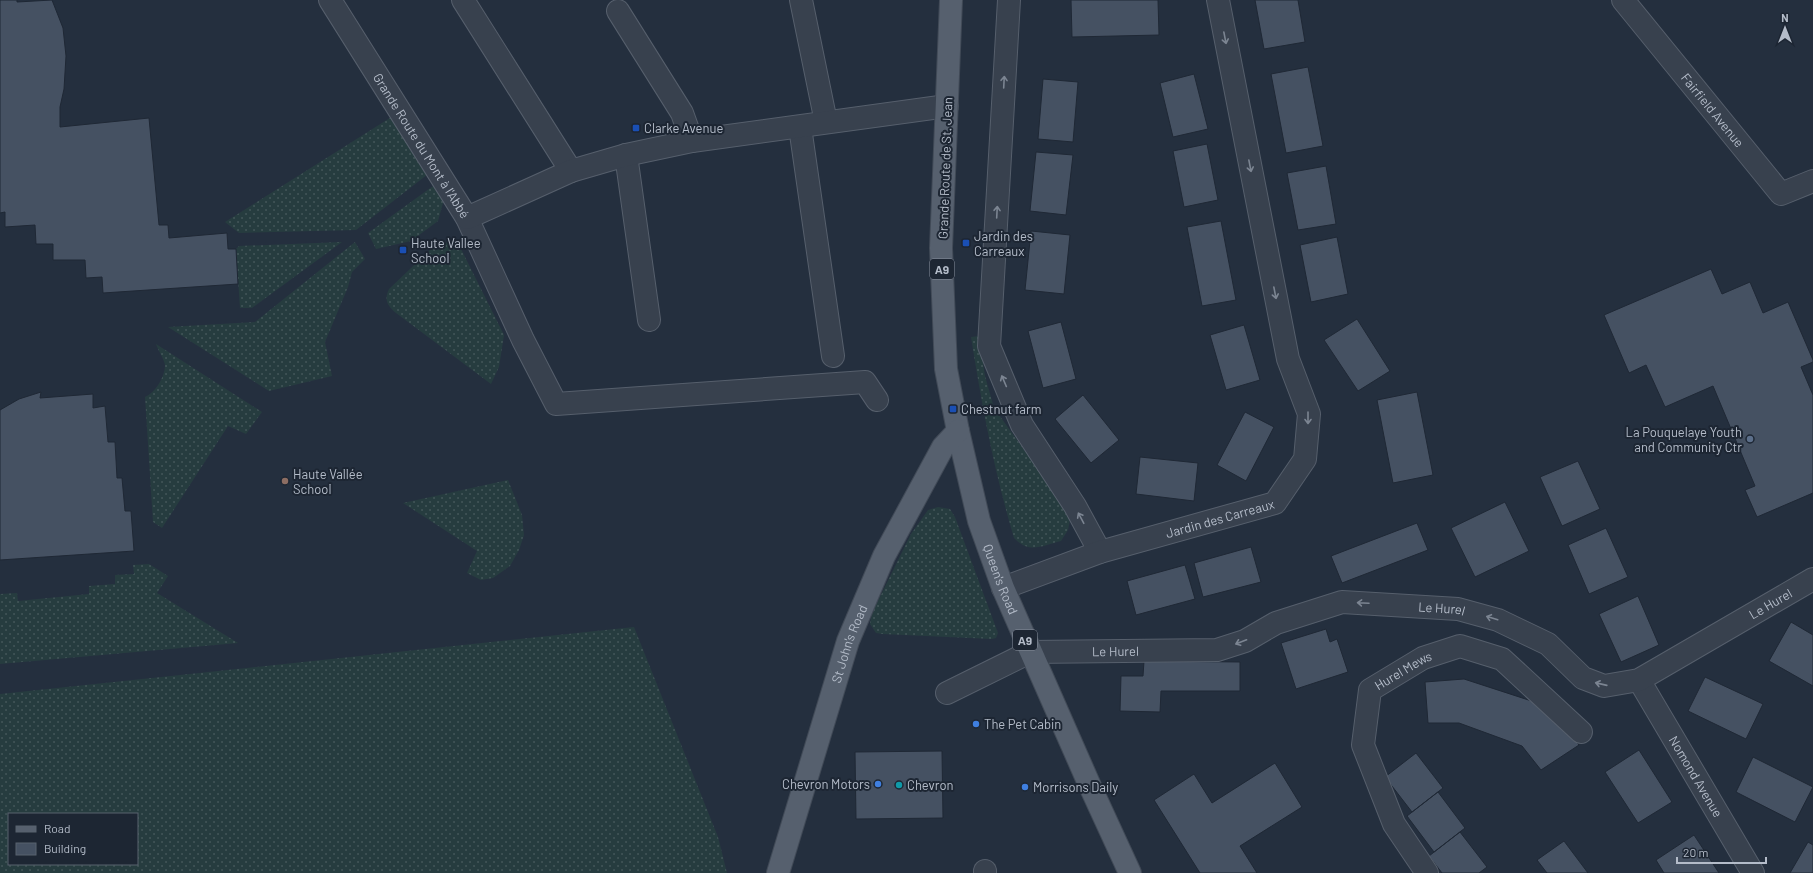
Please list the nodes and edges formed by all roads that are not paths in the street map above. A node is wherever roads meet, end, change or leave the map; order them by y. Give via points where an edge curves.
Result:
1 (330, 0) edge
2 (463, 0) edge
3 (801, 0) edge
4 (951, 0) edge
5 (1009, 0) edge
6 (1218, 0) edge
7 (1623, 0) edge
8 (618, 11) dead end
9 (947, 106) junction
10 (826, 122) junction
11 (800, 127) junction
12 (692, 141) junction
13 (626, 156) junction
14 (571, 171) junction
15 (1813, 181) edge
16 (467, 218) junction
17 (649, 320) dead end
18 (833, 356) dead end
19 (877, 400) dead end
20 (958, 431) junction
21 (1100, 552) junction
22 (1813, 579) edge
23 (1003, 588) junction
24 (1030, 652) junction
25 (1639, 680) junction
26 (947, 693) dead end
27 (1581, 732) dead end
28 (778, 873) edge
29 (1130, 873) edge
30 (1428, 873) edge
31 (1752, 873) edge

1 - 16 street, Grande Route du Mont à l'Abbé
2 - 14 street
3 - 10 street
4 - 9 main road, Grande Route de St. Jean / A9
21 -> 5 street via 1075,506 1022,424 989,346
6 -> 21 street, Jardin des Carreaux via 1288,359 1309,414 1305,459 1275,502
7 - 15 street, Fairfield Avenue via 1781,194
8 - 12 street via 682,112
9 - 10 street
9 - 20 main road, Grande Route de St. Jean / A9 via 941,248 946,369
10 - 11 street
11 - 12 street
11 - 18 street
12 - 13 street
13 - 14 street
13 - 17 street
14 - 16 street
16 - 19 street, Grande Route du Mont à l'Abbé via 523,340 556,404 865,382
20 - 23 main road, Queen's Road / A9 via 979,521
20 - 28 main road, St John's Road via 943,447 884,556 848,641
21 - 23 street, Jardin des Carreaux
22 - 25 street, Le Hurel
23 - 24 main road, Queen's Road / A9
25 -> 24 street, Le Hurel via 1604,686 1583,678 1548,644 1498,620 1458,609 1342,602 1276,623 1245,641 1217,650
24 - 26 street
24 - 29 main road, Queen's Road / A9
25 - 31 street, Nomond Avenue
27 - 30 street, Hurel Mews via 1502,659 1460,646 1423,658 1370,690 1363,745 1394,824

